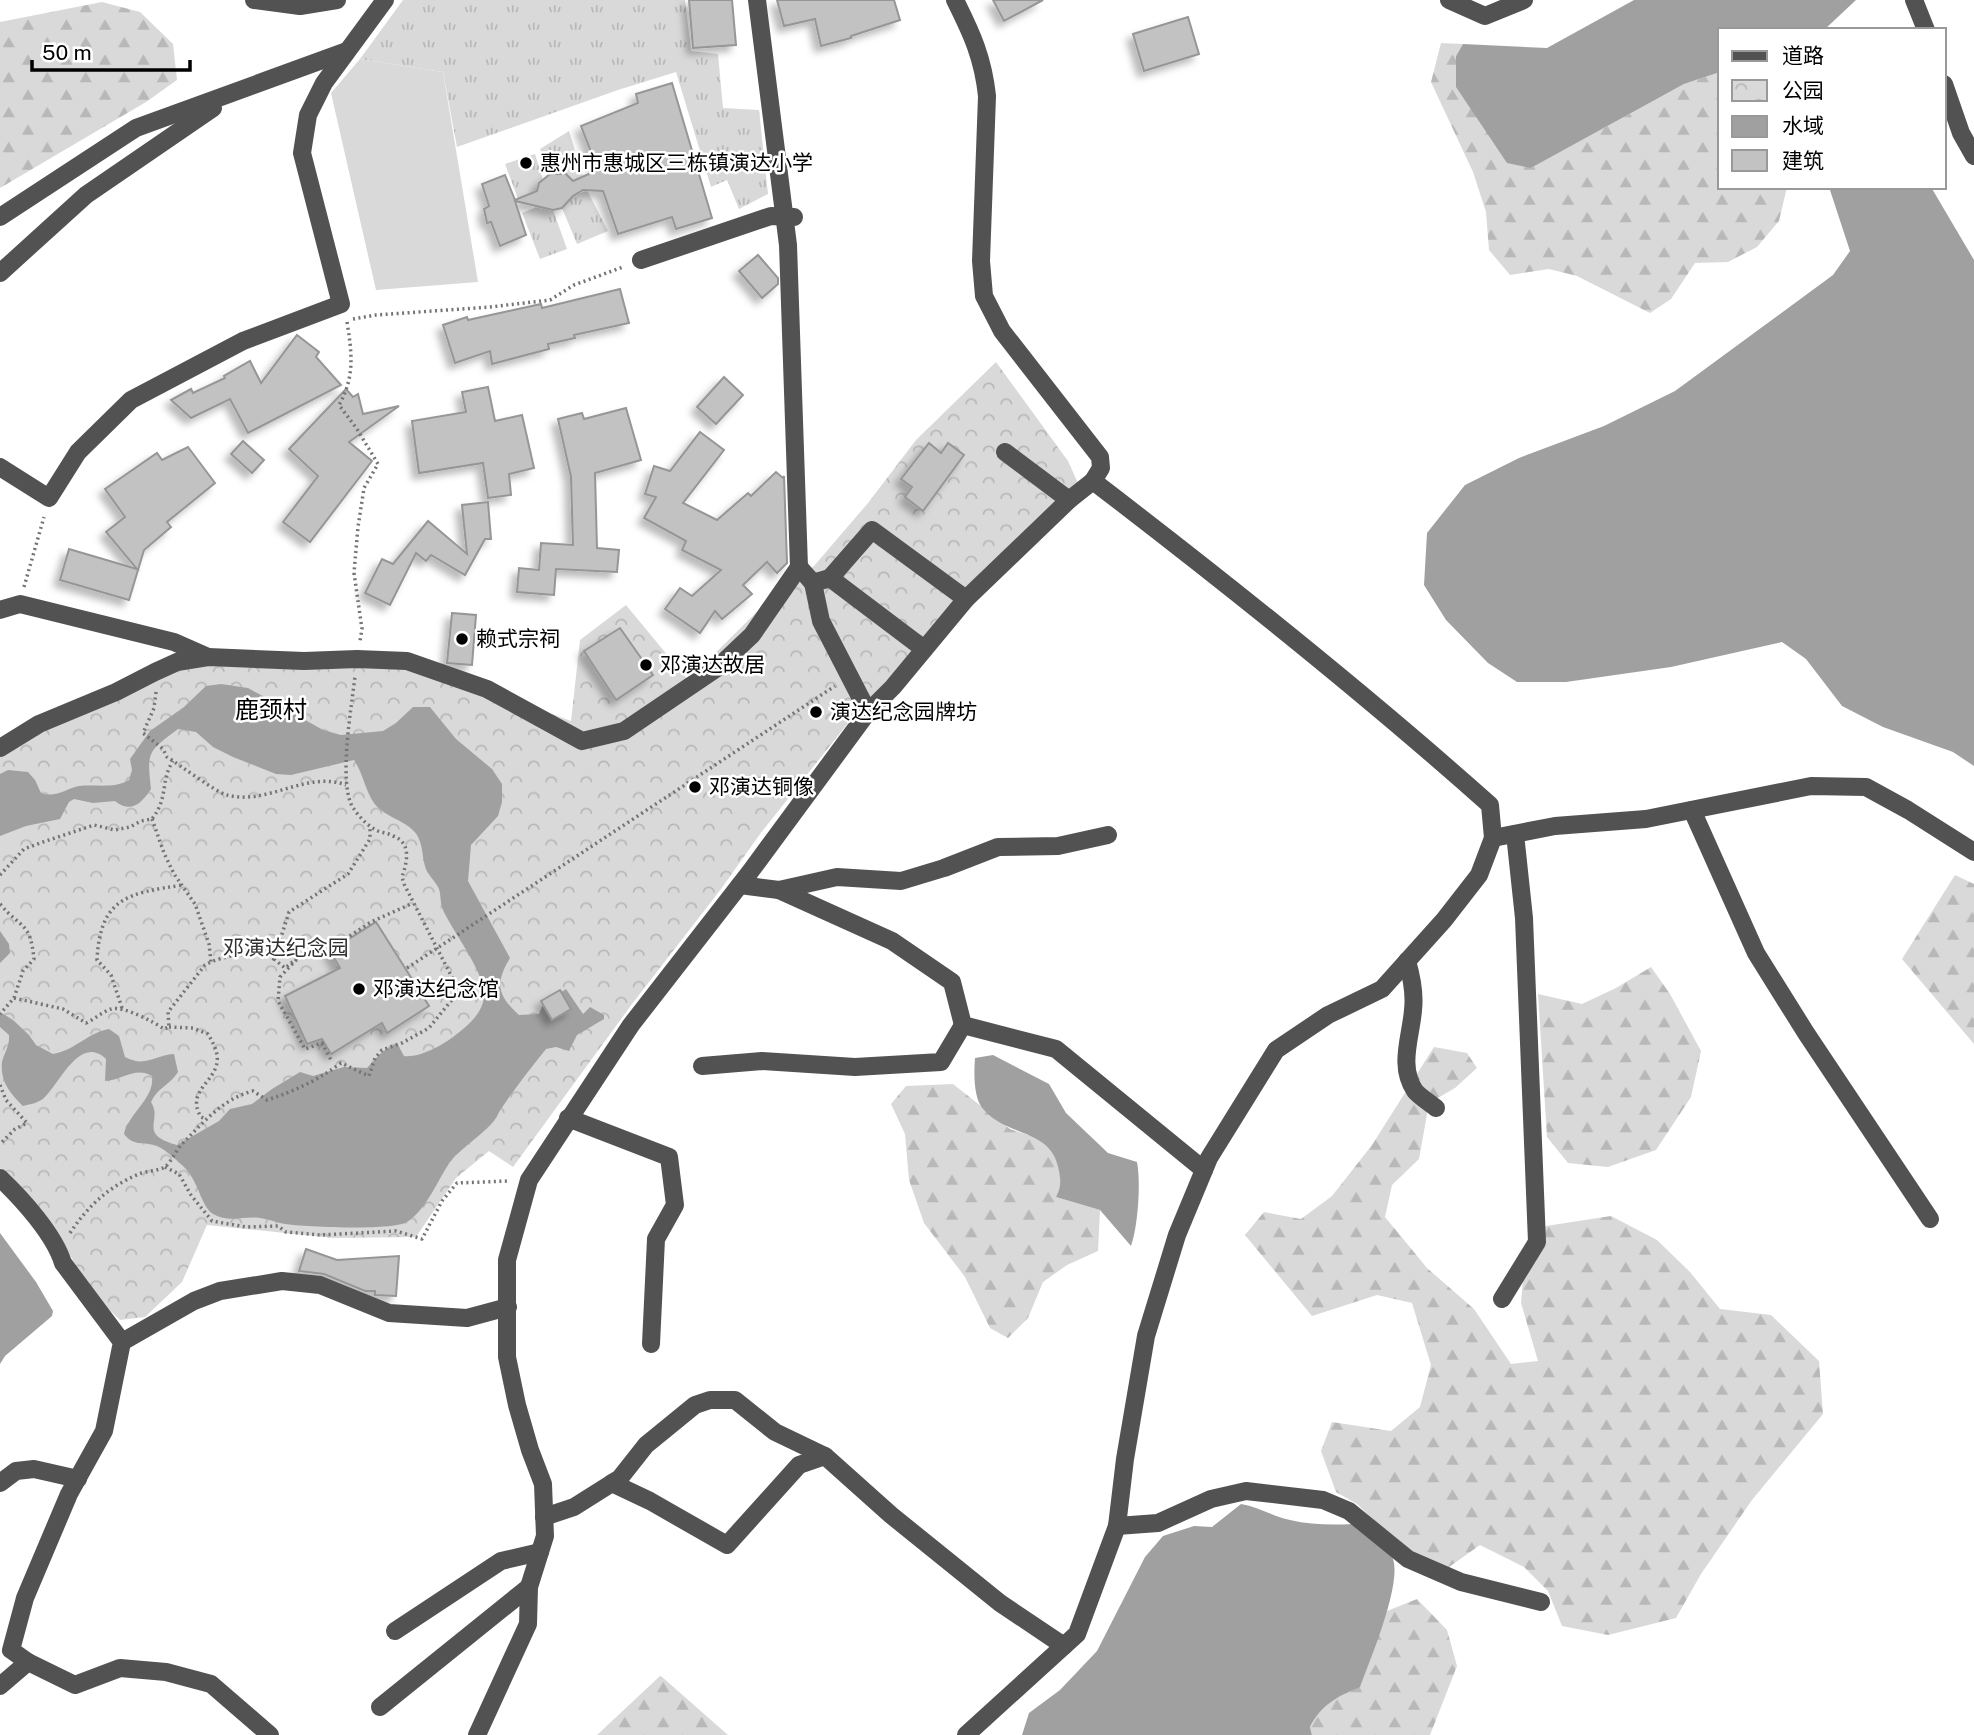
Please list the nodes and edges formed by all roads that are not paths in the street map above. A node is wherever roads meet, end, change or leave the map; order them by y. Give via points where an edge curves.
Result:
1 (254, 0) edge
2 (337, 0) edge
3 (386, 0) edge
4 (757, 0) edge
5 (955, 0) edge
6 (1449, 0) edge
7 (1524, 0) edge
8 (1914, 0) edge
9 (1925, 28) edge
10 (347, 51) junction
11 (242, 89) junction
12 (1946, 90) edge
13 (1974, 156) edge
14 (0, 217) edge
15 (796, 217) dead end
16 (641, 260) road end
17 (0, 272) edge
18 (1005, 452) dead end
19 (0, 467) edge
20 (1093, 481) junction
21 (1069, 500) junction
22 (799, 567) junction
23 (821, 580) junction
24 (965, 599) junction
25 (0, 610) edge
26 (924, 649) junction
27 (208, 657) junction
28 (868, 712) junction
29 (0, 748) edge
30 (1692, 810) junction
31 (1515, 834) junction
32 (1108, 835) dead end
33 (1493, 838) junction
34 (1974, 852) edge
35 (740, 885) junction
36 (779, 890) junction
37 (1407, 961) junction
38 (964, 1025) junction
39 (702, 1066) dead end
40 (1436, 1108) dead end
41 (568, 1118) junction
42 (1204, 1170) junction
43 (0, 1178) edge
44 (1930, 1219) dead end
45 (1502, 1298) dead end
46 (508, 1307) junction
47 (122, 1342) junction
48 (651, 1344) dead end
49 (825, 1456) junction
50 (78, 1479) junction
51 (0, 1483) edge
52 (612, 1483) junction
53 (544, 1517) junction
54 (1117, 1526) junction
55 (540, 1552) junction
56 (529, 1587) junction
57 (1541, 1602) dead end
58 (395, 1631) dead end
59 (1064, 1646) junction
60 (28, 1662) junction
61 (0, 1686) edge
62 (380, 1707) dead end
63 (270, 1735) edge
64 (477, 1735) edge
65 (967, 1735) edge

1 - 2 street via 300,6
3 - 10 street
4 - 22 street via 788,245
5 - 20 street via 977,44 988,96 981,261 984,296 1002,331 1100,457 1101,468
6 - 7 street via 1485,16
8 - 9 street
10 - 11 street
10 - 19 street via 308,115 302,153 344,312 243,341 131,400 78,452 49,498
11 - 14 street via 136,128
11 - 17 street via 86,195
12 - 13 street
15 - 16 street via 771,216
18 - 21 street
20 - 21 street
20 - 33 street via 1249,601 1490,805
21 - 24 street
22 - 23 street
22 - 27 street via 752,635 717,668 624,730 582,741 487,689 407,661
23 - 24 street via 872,530
23 - 26 street
23 - 28 street via 821,621
24 - 26 street
25 - 27 street via 20,604 174,642
26 - 28 street
27 - 29 street via 177,662 39,724
28 - 35 street
30 - 31 street via 1646,819 1555,825
30 - 34 street via 1811,786 1866,787
30 - 44 street via 1756,953
31 - 33 street
31 - 45 street via 1524,918 1537,1241
32 - 36 street via 1058,846 998,847 901,881 837,877
33 - 37 street via 1479,875
35 - 36 street
35 - 41 street via 658,988
36 - 38 street via 891,941 952,982
37 - 40 street via 1414,986 1407,1074 1415,1092
37 - 42 street via 1382,989 1328,1015 1276,1049
38 - 39 street via 942,1062 855,1067 762,1061
38 - 42 street via 1056,1049
41 - 46 street via 528,1180 506,1260
41 - 48 street via 669,1157 675,1205 656,1239
42 - 54 street via 1177,1236 1146,1336
43 - 47 street via 32,1212 63,1263
46 - 47 street via 467,1318 389,1313 320,1286 282,1281 194,1301
46 - 53 street via 507,1357 520,1416 543,1484
47 - 50 street via 104,1432
49 - 52 street via 775,1432 735,1400 710,1399 695,1405 646,1445
49 - 52 street via 799,1465 727,1545
49 - 59 street via 1000,1603
50 - 51 street via 34,1469 16,1471
50 - 60 street via 25,1598 12,1650
52 - 53 street via 574,1507
53 - 55 street
54 - 57 street via 1158,1523 1211,1499 1246,1491 1323,1500 1349,1511 1408,1559 1461,1583
54 - 59 street via 1077,1633
55 - 56 street
55 - 58 street via 500,1561
56 - 62 street
56 - 64 street via 528,1624
59 - 65 street
60 - 61 street
60 - 63 street via 75,1685 120,1668 166,1672 211,1684

